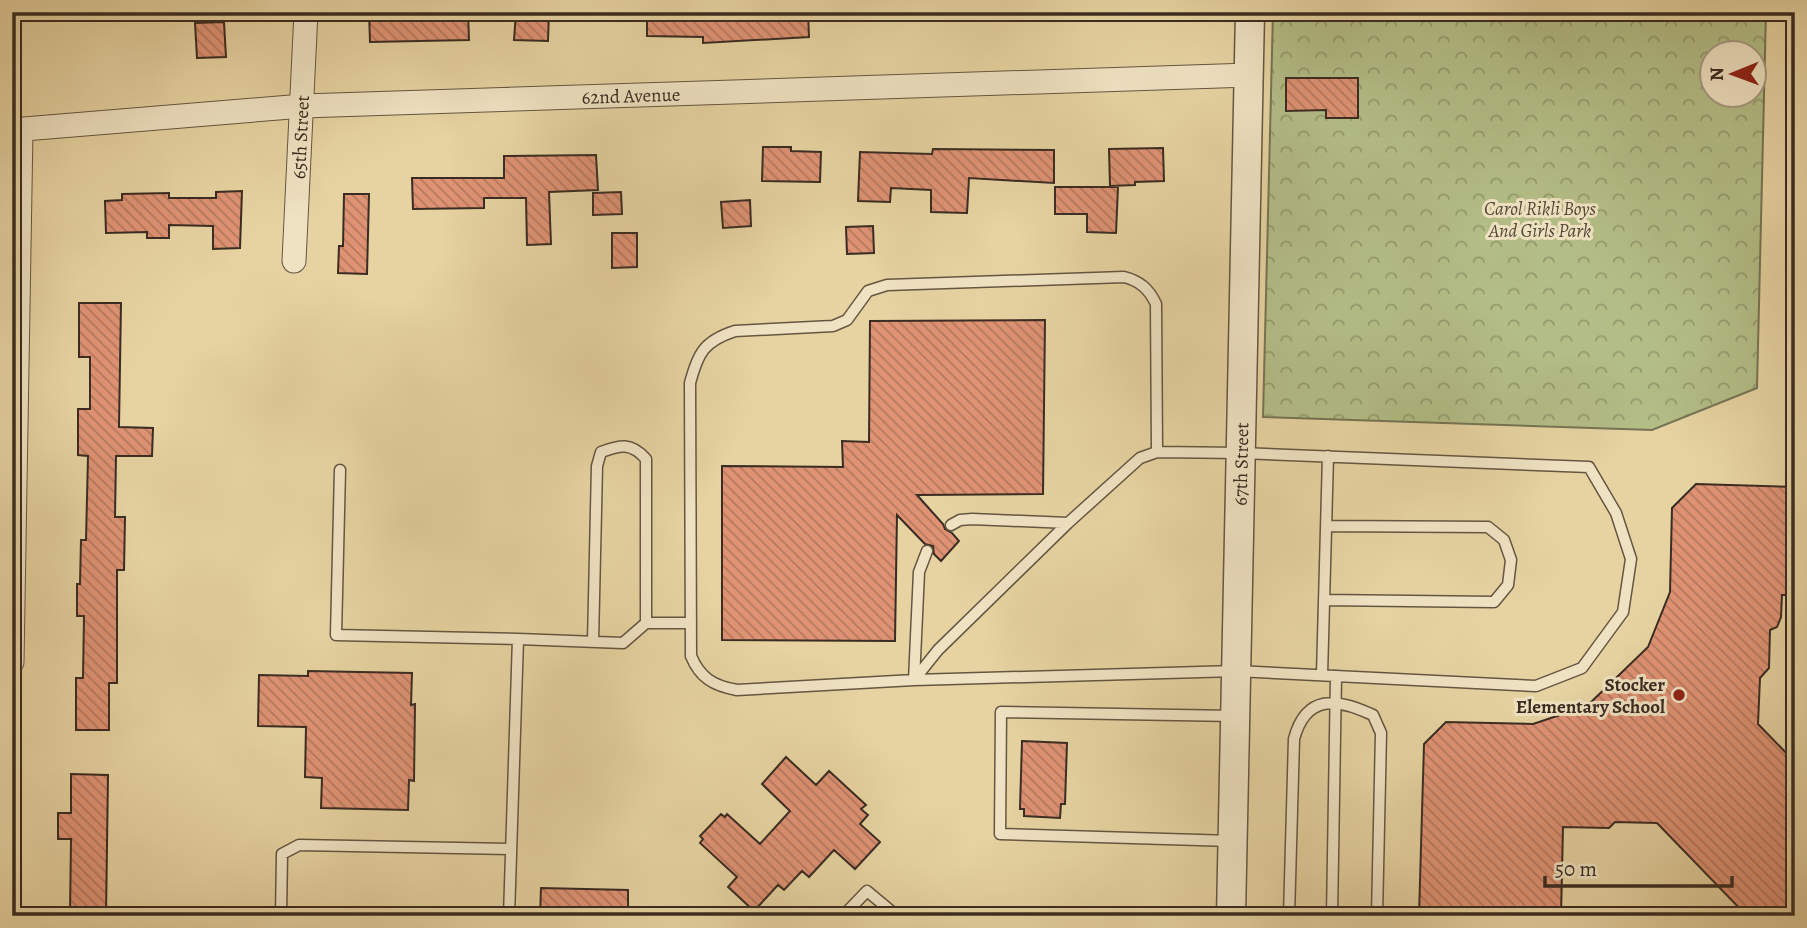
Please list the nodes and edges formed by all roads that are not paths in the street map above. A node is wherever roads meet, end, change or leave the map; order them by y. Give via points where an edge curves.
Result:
1 (306, 12) edge
2 (1250, 12) edge
3 (1250, 75) junction
4 (303, 106) junction
5 (17, 130) edge
6 (294, 261) dead end
7 (1157, 452) junction
8 (1241, 453) junction
9 (1328, 457) junction
10 (340, 470) dead end
11 (1068, 523) junction
12 (951, 525) dead end
13 (1326, 526) junction
14 (927, 551) dead end
15 (1324, 600) junction
16 (646, 623) junction
17 (691, 623) junction
18 (518, 639) junction
19 (593, 642) junction
20 (12, 662) edge
21 (1236, 671) junction
22 (1322, 675) junction
23 (1336, 676) junction
24 (914, 680) junction
25 (1335, 704) junction
26 (1235, 716) junction
27 (1232, 841) junction
28 (511, 849) junction
29 (281, 916) edge
30 (509, 916) edge
31 (843, 916) edge
32 (897, 916) edge
33 (1231, 916) edge
34 (1289, 916) edge
35 (1332, 916) edge
36 (1377, 916) edge

1 - 4 street, 65th Street
2 - 3 street, 67th Street
3 - 4 street, 62nd Avenue
3 - 8 street, 67th Street
4 - 5 street, 62nd Avenue
4 - 6 street, 65th Street
5 - 20 street
7 - 8 lane
7 - 11 lane via 1140,458
7 - 17 lane via 1156,304 1139,281 1124,277 887,285 868,290 847,320 833,326 734,331 720,336 696,359 690,383
8 - 9 lane
8 - 21 street, 67th Street
9 - 13 lane
9 - 23 lane via 1588,467 1616,513 1632,559 1623,612 1582,668 1536,685
10 - 18 lane via 336,635
11 - 12 lane via 972,519
11 - 24 lane via 938,650
13 - 15 lane
13 - 15 lane via 1488,527 1504,540 1511,560 1508,585 1494,602
14 - 24 lane via 919,572
15 - 22 lane
16 - 17 lane
16 - 19 lane via 623,643
16 - 19 lane via 646,458 638,449 619,445 601,452 597,467
17 - 24 lane via 691,656 703,676 719,687 737,690
18 - 19 lane
18 - 28 lane
21 - 22 lane
21 - 24 lane
21 - 26 street, 67th Street
22 - 23 lane
23 - 25 lane
25 - 34 lane via 1307,710 1294,739
25 - 35 lane
25 - 36 lane via 1349,704 1373,715 1381,733
26 - 27 street, 67th Street
26 - 27 lane via 1001,712 1000,834
27 - 33 street, 67th Street
28 - 29 lane via 299,845 282,854
28 - 30 lane
31 - 32 lane via 867,891

